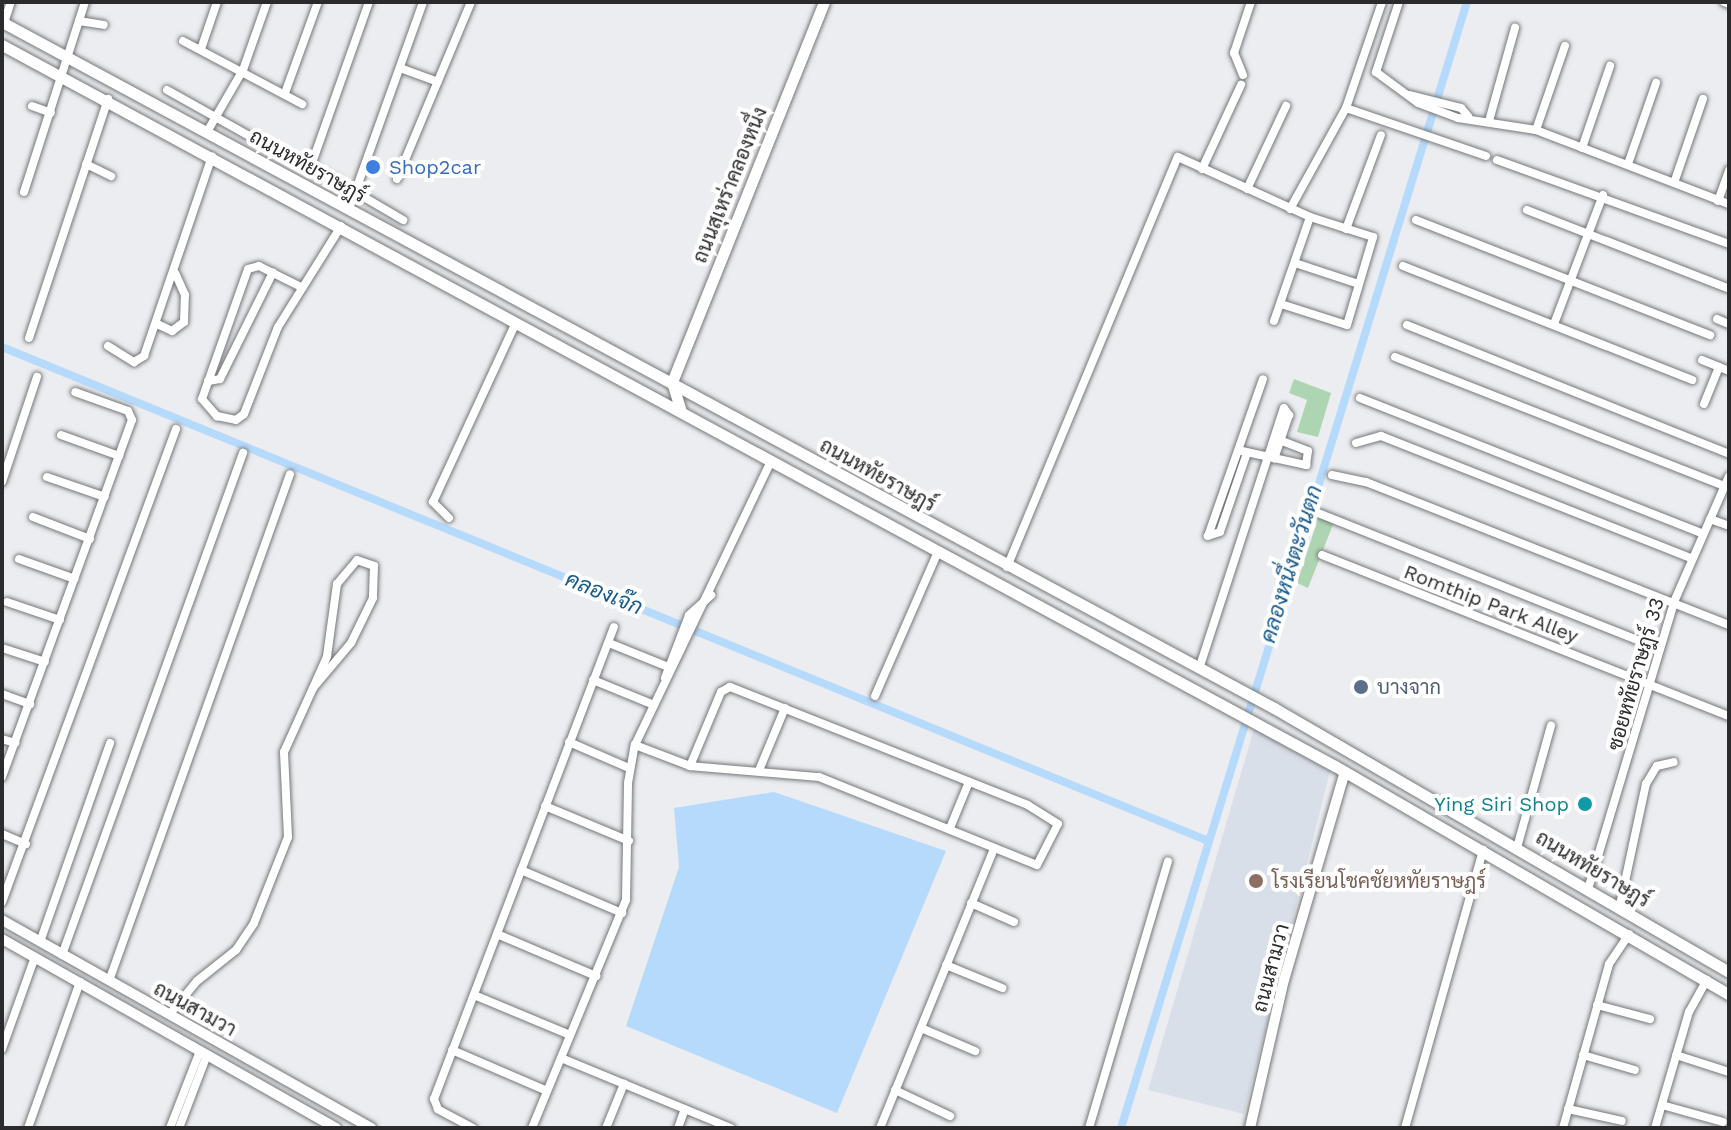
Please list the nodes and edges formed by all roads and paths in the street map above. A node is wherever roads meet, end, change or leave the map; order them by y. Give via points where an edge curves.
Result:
1 (11, 2) edge
2 (85, 2) edge
3 (217, 2) edge
4 (267, 2) edge
5 (318, 2) edge
6 (369, 2) edge
7 (423, 2) edge
8 (471, 2) edge
9 (824, 2) edge
10 (1251, 2) edge
11 (1382, 2) edge
12 (1399, 2) edge
13 (79, 21) junction
14 (3, 22) edge
15 (104, 25) dead end
16 (1515, 28) dead end
17 (183, 41) dead end
18 (1565, 46) dead end
19 (3, 47) edge
20 (201, 49) junction
21 (68, 56) junction
22 (1610, 66) dead end
23 (400, 68) junction
24 (243, 70) junction
25 (62, 75) junction
26 (1243, 75) dead end
27 (438, 82) junction
28 (1656, 83) dead end
29 (1241, 85) dead end
30 (167, 90) dead end
31 (285, 93) junction
32 (108, 99) junction
33 (1419, 99) junction
34 (1703, 99) dead end
35 (302, 104) dead end
36 (32, 106) dead end
37 (1286, 106) dead end
38 (1346, 108) junction
39 (51, 113) junction
40 (1468, 116) junction
41 (216, 117) junction
42 (1489, 121) junction
43 (1536, 130) junction
44 (207, 132) junction
45 (1381, 135) dead end
46 (1582, 148) junction
47 (278, 152) dead end
48 (212, 155) junction
49 (1486, 156) dead end
50 (1497, 160) dead end
51 (86, 164) junction
52 (1628, 164) junction
53 (1202, 169) junction
54 (1729, 170) edge
55 (111, 176) dead end
56 (397, 179) dead end
57 (1674, 183) junction
58 (1247, 189) junction
59 (356, 190) junction
60 (24, 192) dead end
61 (1603, 195) junction
62 (1718, 201) junction
63 (1729, 204) edge
64 (349, 209) junction
65 (1290, 209) junction
66 (1527, 210) dead end
67 (1310, 217) junction
68 (403, 220) dead end
69 (1416, 220) dead end
70 (341, 226) junction
71 (1346, 229) junction
72 (1590, 235) junction
73 (1729, 244) edge
74 (1295, 263) junction
75 (1403, 266) dead end
76 (175, 272) junction
77 (273, 272) junction
78 (1572, 280) junction
79 (1359, 284) junction
80 (301, 287) junction
81 (1727, 288) dead end
82 (1281, 304) junction
83 (1717, 319) dead end
84 (1274, 321) dead end
85 (516, 322) junction
86 (157, 324) junction
87 (1554, 324) junction
88 (1729, 324) edge
89 (1407, 325) dead end
90 (1710, 335) dead end
91 (29, 338) dead end
92 (108, 346) dead end
93 (1395, 357) dead end
94 (1702, 360) dead end
95 (1719, 367) junction
96 (1729, 371) edge
97 (37, 377) dead end
98 (1263, 379) dead end
99 (1692, 380) dead end
100 (208, 381) junction
101 (672, 382) junction
102 (643, 391) junction
103 (75, 392) dead end
104 (1360, 398) dead end
105 (1704, 404) dead end
106 (681, 412) junction
107 (176, 429) dead end
108 (61, 435) dead end
109 (1280, 440) junction
110 (1356, 443) dead end
111 (1236, 449) junction
112 (243, 453) dead end
113 (1247, 453) junction
114 (1729, 454) edge
115 (119, 456) junction
116 (1263, 459) junction
117 (1274, 459) junction
118 (771, 461) junction
119 (290, 474) dead end
120 (1332, 475) dead end
121 (1729, 476) edge
122 (47, 477) dead end
123 (2, 482) edge
124 (1724, 486) junction
125 (105, 497) junction
126 (1318, 513) dead end
127 (33, 517) dead end
128 (449, 518) dead end
129 (1710, 519) junction
130 (1729, 526) edge
131 (1703, 534) junction
132 (90, 539) junction
133 (938, 552) junction
134 (1322, 555) dead end
135 (1690, 558) junction
136 (19, 559) dead end
137 (1007, 567) junction
138 (75, 579) junction
139 (7, 602) dead end
140 (1674, 602) junction
141 (60, 620) junction
142 (1729, 625) edge
143 (614, 627) dead end
144 (609, 643) junction
145 (2, 648) edge
146 (1660, 649) junction
147 (45, 662) junction
148 (670, 668) junction
149 (1199, 669) junction
150 (593, 680) junction
151 (1649, 683) junction
152 (313, 688) junction
153 (2, 694) edge
154 (875, 696) dead end
155 (30, 704) junction
156 (654, 705) junction
157 (785, 708) junction
158 (1729, 716) edge
159 (1551, 726) dead end
160 (2, 739) edge
161 (569, 742) junction
162 (15, 743) junction
163 (110, 743) dead end
164 (635, 745) junction
165 (1674, 762) dead end
166 (690, 766) junction
167 (629, 768) junction
168 (760, 768) junction
169 (1345, 772) junction
170 (2, 777) edge
171 (969, 782) junction
172 (545, 806) junction
173 (950, 828) junction
174 (2, 834) edge
175 (629, 841) junction
176 (26, 844) junction
177 (1518, 844) junction
178 (994, 848) junction
179 (1483, 850) junction
180 (1168, 861) dead end
181 (521, 870) junction
182 (1589, 886) junction
183 (2, 902) edge
184 (971, 903) junction
185 (1578, 903) junction
186 (1620, 905) junction
187 (622, 913) junction
188 (1640, 918) junction
189 (2, 920) edge
190 (1014, 922) dead end
191 (497, 934) junction
192 (1629, 934) junction
193 (2, 939) edge
194 (40, 942) junction
195 (62, 955) junction
196 (35, 957) junction
197 (946, 965) junction
198 (1729, 972) edge
199 (596, 976) junction
200 (1707, 980) junction
201 (109, 981) junction
202 (80, 982) junction
203 (1002, 988) dead end
204 (1729, 994) edge
205 (474, 995) junction
206 (1597, 1005) junction
207 (169, 1015) junction
208 (1650, 1019) dead end
209 (921, 1028) junction
210 (570, 1035) junction
211 (2, 1049) edge
212 (452, 1050) junction
213 (975, 1051) dead end
214 (204, 1053) junction
215 (1583, 1055) junction
216 (1676, 1055) junction
217 (561, 1058) junction
218 (1635, 1070) dead end
219 (1729, 1072) edge
220 (276, 1075) junction
221 (624, 1084) junction
222 (268, 1090) junction
223 (895, 1090) junction
224 (547, 1091) junction
225 (1662, 1105) junction
226 (685, 1109) junction
227 (1568, 1109) junction
228 (950, 1116) dead end
229 (1622, 1121) dead end
230 (1723, 1122) dead end
231 (28, 1128) edge
232 (170, 1128) edge
233 (179, 1128) edge
234 (336, 1128) edge
235 (371, 1128) edge
236 (473, 1128) edge
237 (532, 1128) edge
238 (606, 1128) edge
239 (678, 1128) edge
240 (731, 1128) edge
241 (880, 1128) edge
242 (1089, 1128) edge
243 (1250, 1128) edge
244 (1405, 1128) edge
245 (1563, 1128) edge
246 (1655, 1128) edge

1 - 14 street
2 - 13 street
3 - 20 street
4 - 24 street
5 - 31 street
6 - 59 street via 311,166
7 - 23 street
8 - 27 street
9 - 101 main road, ถนนสุเหร่าคลองหนึ่ง
10 - 26 street via 1234,53
11 - 38 street
12 - 33 street via 1376,72
13 - 15 street
13 - 21 street
14 - 21 main road, ถนนหทัยราษฎร์
16 - 42 street
17 - 20 street
18 - 43 street
19 - 25 main road, ถนนหทัยราษฎร์
20 - 24 street
21 - 25 street
21 - 44 main road, ถนนหทัยราษฎร์
22 - 46 street
23 - 27 street
23 - 59 street
24 - 31 street
24 - 41 street
25 - 32 main road, ถนนหทัยราษฎร์
25 - 39 street
27 - 56 street
28 - 52 street
29 - 53 street
30 - 41 street
31 - 35 street
32 - 48 main road, ถนนหทัยราษฎร์
32 - 51 street
33 - 40 street via 1458,118
33 - 40 street via 1461,108
34 - 57 street
36 - 39 street
37 - 58 street
38 - 49 street
38 - 65 street
39 - 60 street
40 - 42 street
41 - 44 street
41 - 47 street
42 - 43 street
43 - 46 street
44 - 64 main road, ถนนหทัยราษฎร์
45 - 71 street
46 - 52 street
48 - 70 main road, ถนนหทัยราษฎร์
48 - 76 street
50 - 61 street
51 - 55 street
51 - 91 street
52 - 57 street
53 - 58 street
53 - 137 street via 1178,157
54 - 62 street
57 - 62 street
58 - 65 street
59 - 64 street
59 - 68 street
61 - 72 street
61 - 73 street
62 - 63 street
64 - 101 main road, ถนนหทัยราษฎร์
65 - 67 street
66 - 72 street
67 - 71 street
67 - 74 street
69 - 78 street
70 - 80 street
70 - 85 main road, ถนนหทัยราษฎร์
71 - 79 street via 1373,237
72 - 78 street
72 - 81 street
74 - 79 street
74 - 82 street
75 - 87 street
76 - 86 street
76 - 86 street via 185,295 184,322 172,331
77 - 80 street
77 - 100 street via 220,379
77 - 100 street via 248,269
78 - 87 street
78 - 90 street
79 - 82 street via 1347,325
80 - 100 street via 241,418 207,409 202,399
82 - 84 street
83 - 88 street
85 - 102 main road, ถนนหทัยราษฎร์
85 - 128 street via 433,502
86 - 92 street via 140,361
87 - 99 street
89 - 114 street
93 - 124 street
94 - 95 street
95 - 96 street
95 - 105 street
97 - 123 street
98 - 111 street
101 - 102 main road
101 - 106 main road
101 - 137 main road, ถนนหทัยราษฎร์
102 - 106 main road, ถนนหทัยราษฎร์
103 - 115 street via 131,413
104 - 131 street
106 - 118 main road, ถนนหทัยราษฎร์
107 - 176 street
108 - 115 street
109 - 116 street via 1289,415 1281,408
109 - 117 street
109 - 117 street via 1309,456 1301,467
110 - 135 street via 1381,436
111 - 113 street
111 - 113 street via 1208,536 1220,532
112 - 195 street
113 - 116 street
115 - 125 street
116 - 117 street
116 - 149 street
118 - 133 main road, ถนนหทัยราษฎร์
118 - 148 street via 713,593 693,617
119 - 201 street
120 - 140 street via 1366,482
121 - 124 street, ซอยหทัยราษฎร์ 33
122 - 125 street
124 - 129 street, ซอยหทัยราษฎร์ 33
125 - 132 street
126 - 146 street
127 - 132 street
129 - 130 street
129 - 131 street, ซอยหทัยราษฎร์ 33
131 - 135 street, ซอยหทัยราษฎร์ 33
132 - 138 street
133 - 154 street
133 - 169 main road, ถนนหทัยราษฎร์
134 - 151 street, Romthip Park Alley
135 - 140 street, ซอยหทัยราษฎร์ 33
136 - 138 street
137 - 149 main road, ถนนหทัยราษฎร์
138 - 141 street
139 - 141 street
140 - 142 street
140 - 146 street, ซอยหทัยราษฎร์ 33
141 - 147 street
143 - 144 street
144 - 148 street
144 - 150 street
145 - 147 street
146 - 151 street, ซอยหทัยราษฎร์ 33
147 - 155 street
148 - 156 street
149 - 177 main road, ถนนหทัยราษฎร์
150 - 156 street
150 - 161 street
151 - 158 street, Romthip Park Alley
151 - 182 street, ซอยหทัยราษฎร์ 33
152 - 152 street via 366,616 377,584 366,560 351,564 337,584 327,656
152 - 207 street via 284,752 288,837 254,923 236,950 197,981
153 - 155 street
155 - 162 street
156 - 164 street
157 - 166 street via 723,688
157 - 168 street
157 - 171 street
159 - 177 street
160 - 162 street
161 - 167 street
161 - 172 street
162 - 170 street
163 - 194 street
164 - 166 street
164 - 167 street
165 - 186 street via 1657,766 1646,784
166 - 168 street
167 - 175 street
168 - 173 street via 819,777
169 - 179 main road, ถนนหทัยราษฎร์
169 - 243 street, ถนนสามวา via 1284,980
171 - 173 street
171 - 178 street via 1057,820 1041,864
172 - 175 street
172 - 181 street
173 - 178 street
174 - 176 street
175 - 187 street
176 - 183 street
177 - 182 main road, ถนนหทัยราษฎร์
178 - 184 street
179 - 185 main road, ถนนหทัยราษฎร์
179 - 244 street
180 - 242 street
181 - 187 street
181 - 191 street
182 - 185 main road
182 - 186 main road, ถนนหทัยราษฎร์
184 - 190 street
184 - 197 street
185 - 192 main road, ถนนหทัยราษฎร์
186 - 188 main road, ถนนหทัยราษฎร์
187 - 199 street
188 - 192 main road
188 - 198 main road, ถนนหทัยราษฎร์
189 - 194 street, ถนนสามวา
191 - 199 street
191 - 205 street
192 - 200 main road, ถนนหทัยราษฎร์
192 - 206 street via 1609,964
193 - 196 street, ถนนสามวา
194 - 195 street, ถนนสามวา
195 - 201 street, ถนนสามวา
196 - 202 street, ถนนสามวา
196 - 211 street
197 - 203 street
197 - 209 street
199 - 210 street
200 - 204 main road, ถนนหทัยราษฎร์
200 - 216 street
201 - 207 street, ถนนสามวา
202 - 214 street, ถนนสามวา
202 - 231 street
205 - 210 street
205 - 212 street
206 - 208 street
206 - 215 street
207 - 220 street, ถนนสามวา
209 - 213 street
209 - 223 street
210 - 217 street
212 - 224 street
212 - 236 street via 433,1105
214 - 222 street, ถนนสามวา
214 - 232 street
214 - 233 street
215 - 218 street
215 - 227 street
216 - 219 street
216 - 225 street
217 - 221 street
217 - 224 street
220 - 222 street
220 - 235 street, ถนนสามวา
221 - 226 street
221 - 238 street
222 - 234 street, ถนนสามวา
223 - 228 street
223 - 241 street
224 - 237 street
225 - 230 street
225 - 246 street
226 - 239 street
226 - 240 street
227 - 229 street
227 - 245 street

